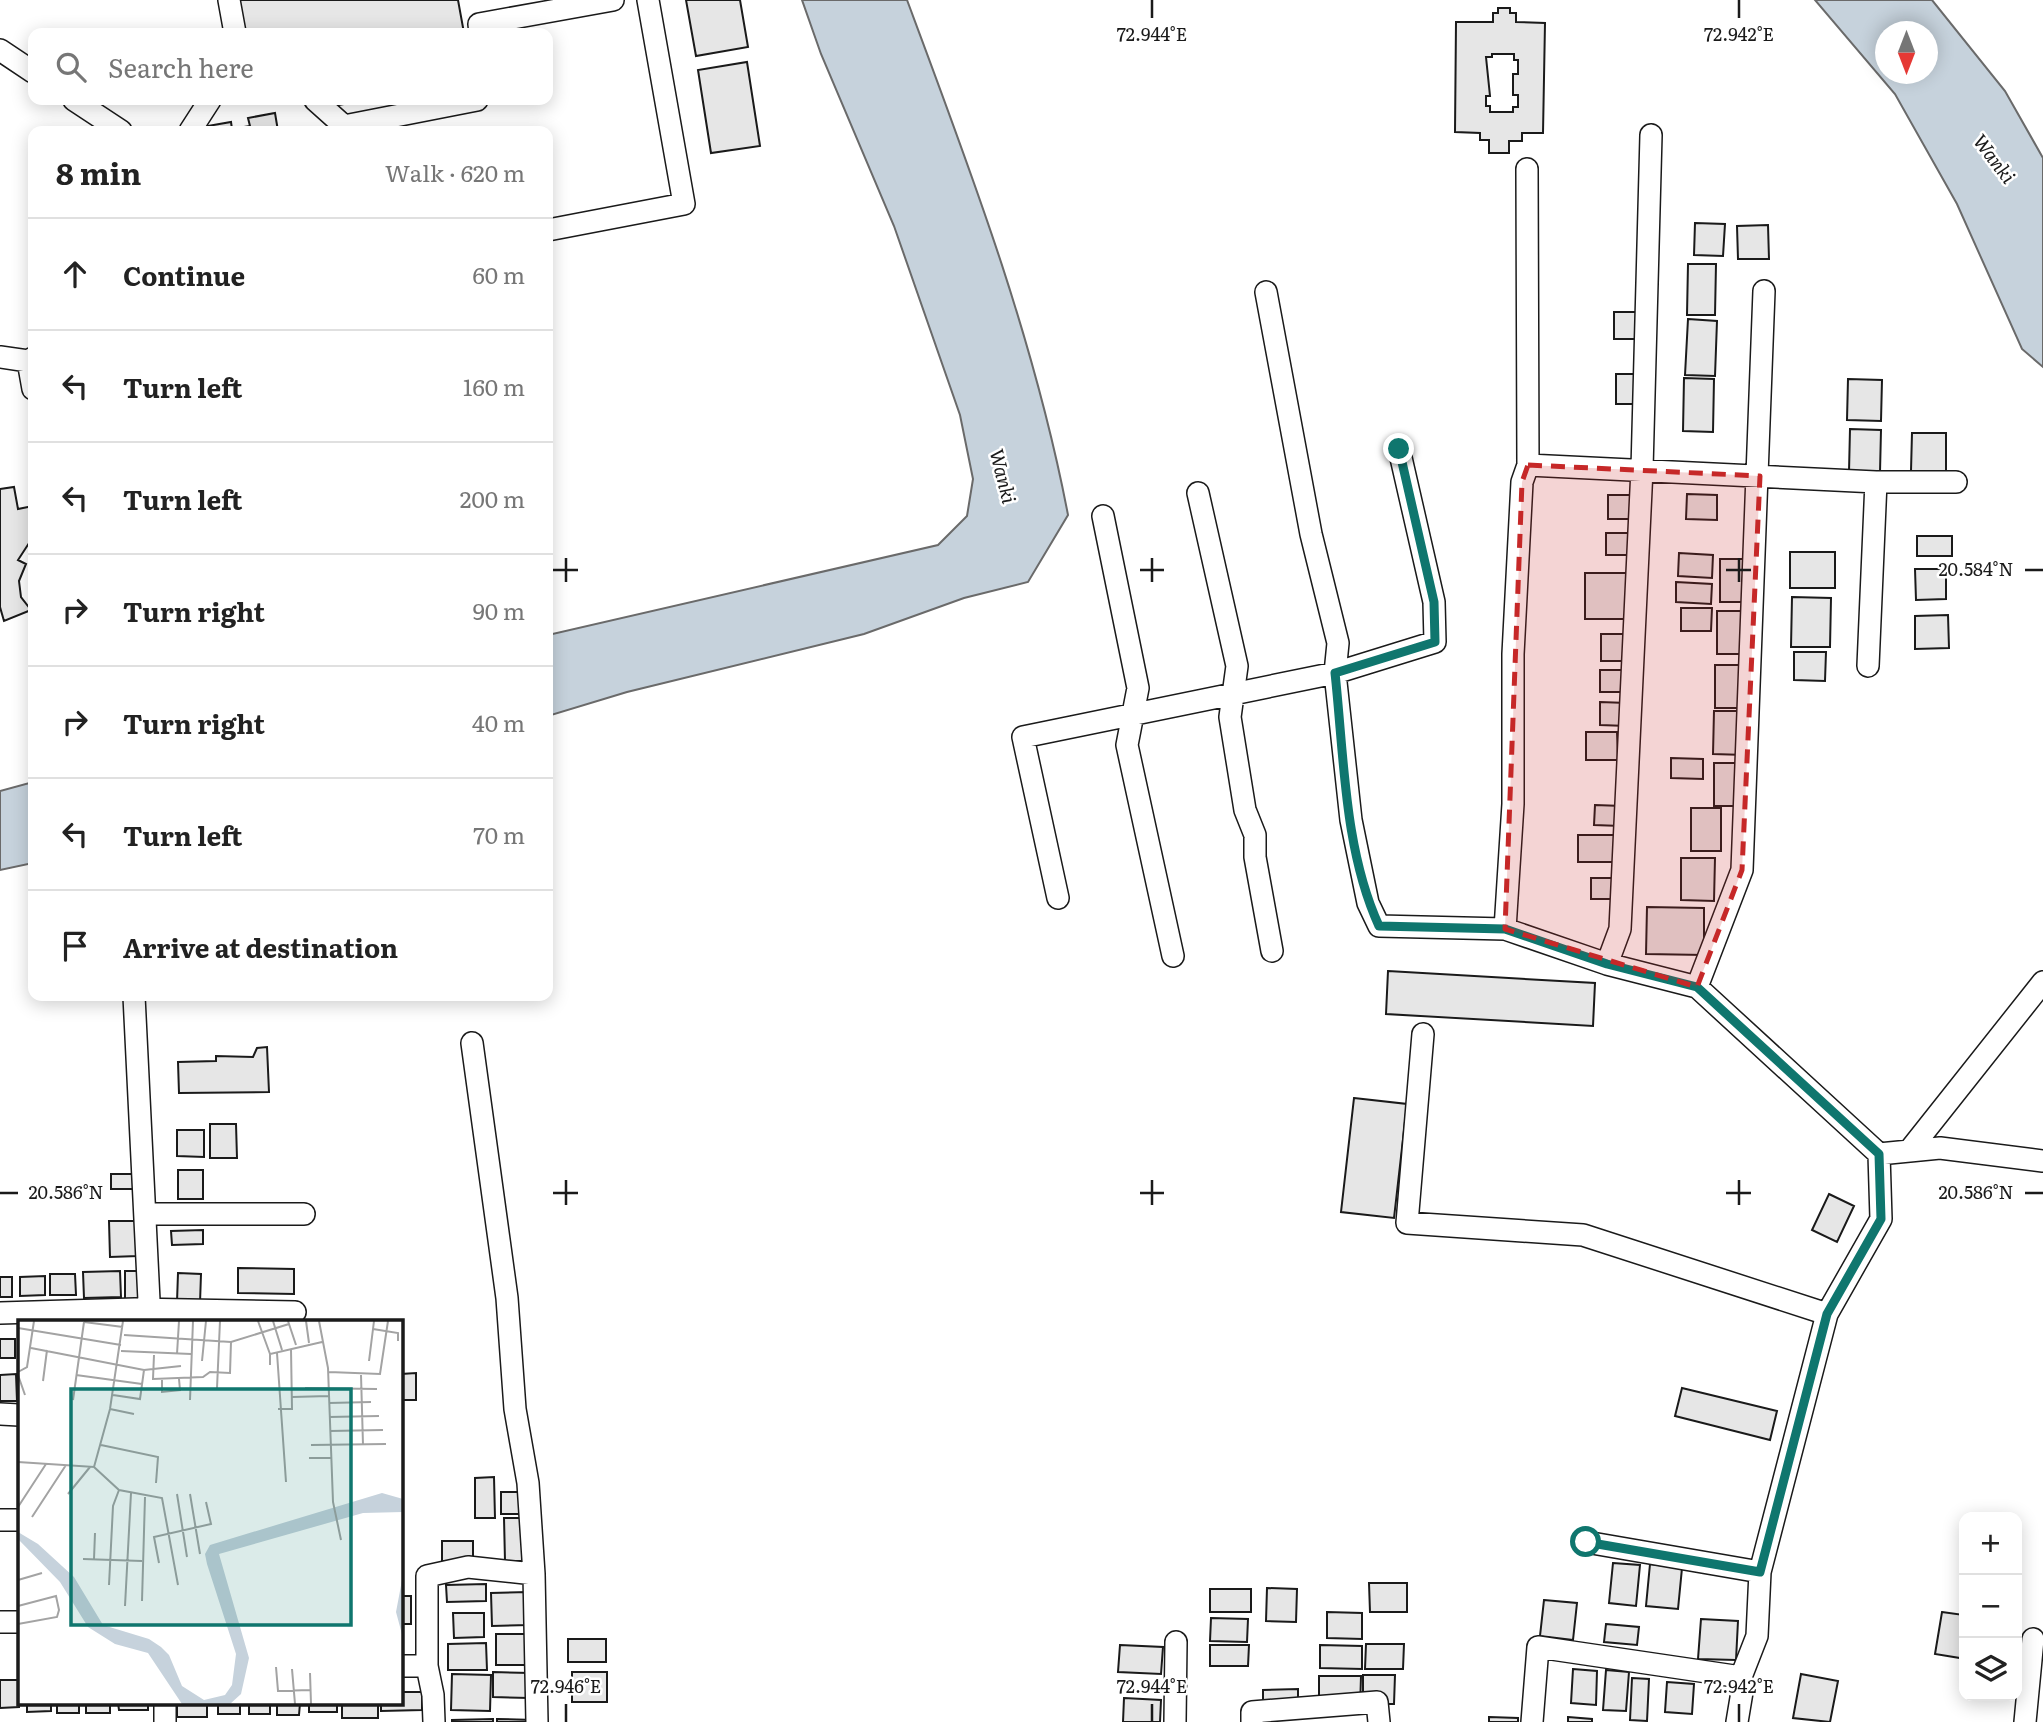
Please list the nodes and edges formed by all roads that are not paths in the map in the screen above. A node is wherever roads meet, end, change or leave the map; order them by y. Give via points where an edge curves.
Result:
1 (229, 0) edge
2 (613, 0) edge
3 (648, 0) edge
4 (234, 28) edge
5 (479, 28) edge
6 (0, 50) edge
7 (28, 69) edge
8 (82, 105) edge
9 (207, 105) edge
10 (320, 105) edge
11 (454, 105) edge
12 (113, 126) edge
13 (193, 126) edge
14 (342, 126) edge
15 (359, 126) edge
16 (1651, 135) dead end
17 (1527, 169) dead end
18 (553, 229) edge
19 (1765, 291) dead end
20 (1266, 292) dead end
21 (0, 357) edge
22 (28, 359) edge
23 (1399, 449) dead end
24 (1528, 465) junction
25 (1642, 469) junction
26 (1760, 476) junction
27 (1876, 482) junction
28 (1956, 482) dead end
29 (1198, 493) dead end
30 (1104, 516) dead end
31 (1868, 666) dead end
32 (1335, 673) junction
33 (1234, 693) junction
34 (1133, 713) junction
35 (1058, 898) dead end
36 (1505, 929) junction
37 (1272, 951) dead end
38 (1173, 956) dead end
39 (1607, 964) junction
40 (2043, 982) edge
41 (1697, 987) junction
42 (134, 1001) edge
43 (1423, 1034) dead end
44 (472, 1043) dead end
45 (1909, 1151) junction
46 (1879, 1154) junction
47 (2043, 1161) edge
48 (145, 1214) junction
49 (304, 1214) dead end
50 (295, 1312) dead end
51 (0, 1313) edge
52 (1827, 1314) junction
53 (150, 1316) edge
54 (0, 1415) edge
55 (18, 1415) edge
56 (0, 1520) edge
57 (18, 1520) edge
58 (1586, 1542) dead end
59 (1760, 1572) junction
60 (534, 1574) junction
61 (0, 1622) edge
62 (18, 1622) edge
63 (2033, 1639) dead end
64 (1176, 1642) dead end
65 (402, 1666) edge
66 (427, 1666) junction
67 (1741, 1677) junction
68 (164, 1704) edge
69 (165, 1722) edge
70 (434, 1722) edge
71 (537, 1722) edge
72 (1175, 1722) edge
73 (1252, 1722) edge
74 (1378, 1722) edge
75 (1532, 1722) edge
76 (1737, 1722) edge
77 (2025, 1722) edge

1 - 4 street
2 - 5 street via 479,24
3 - 18 street via 684,204
6 - 7 street
8 - 12 street
9 - 13 street
10 - 14 street
11 - 15 street
16 - 25 street
17 - 24 street
19 - 26 street
20 - 32 street via 1311,534 1338,643
21 - 22 street
23 - 32 street via 1434,602 1435,642
24 - 25 street
24 - 36 street via 1522,482 1513,654 1513,804
25 - 26 street
25 - 39 street via 1620,929
26 - 27 street
26 - 41 street via 1742,870
27 - 28 street
27 - 31 street
29 - 33 street via 1237,666
30 - 34 street via 1138,688
32 - 33 street
32 - 36 street via 1351,820 1368,902 1379,926
33 - 34 street
33 - 37 street via 1230,717 1245,810 1255,835
34 - 35 street via 1023,737
34 - 38 street via 1127,745
36 - 39 street
39 - 41 street
40 - 45 street
41 - 46 street
42 - 48 street
43 - 52 street via 1407,1223 1583,1235
44 - 60 street via 507,1298
45 - 46 street
45 - 47 street via 1940,1148
46 - 52 street via 1881,1219
48 - 49 street
48 - 53 street
50 - 53 street
51 - 53 street
52 - 59 street
54 - 55 street
56 - 57 street
58 - 59 street
59 - 67 street via 1756,1636
60 - 66 street via 468,1567 427,1576
60 - 71 street
61 - 62 street
63 - 77 street
64 - 72 street
65 - 66 street
66 - 70 street
67 - 75 street via 1538,1647
67 - 76 street
68 - 69 street
73 - 74 street via 1252,1712 1377,1702

